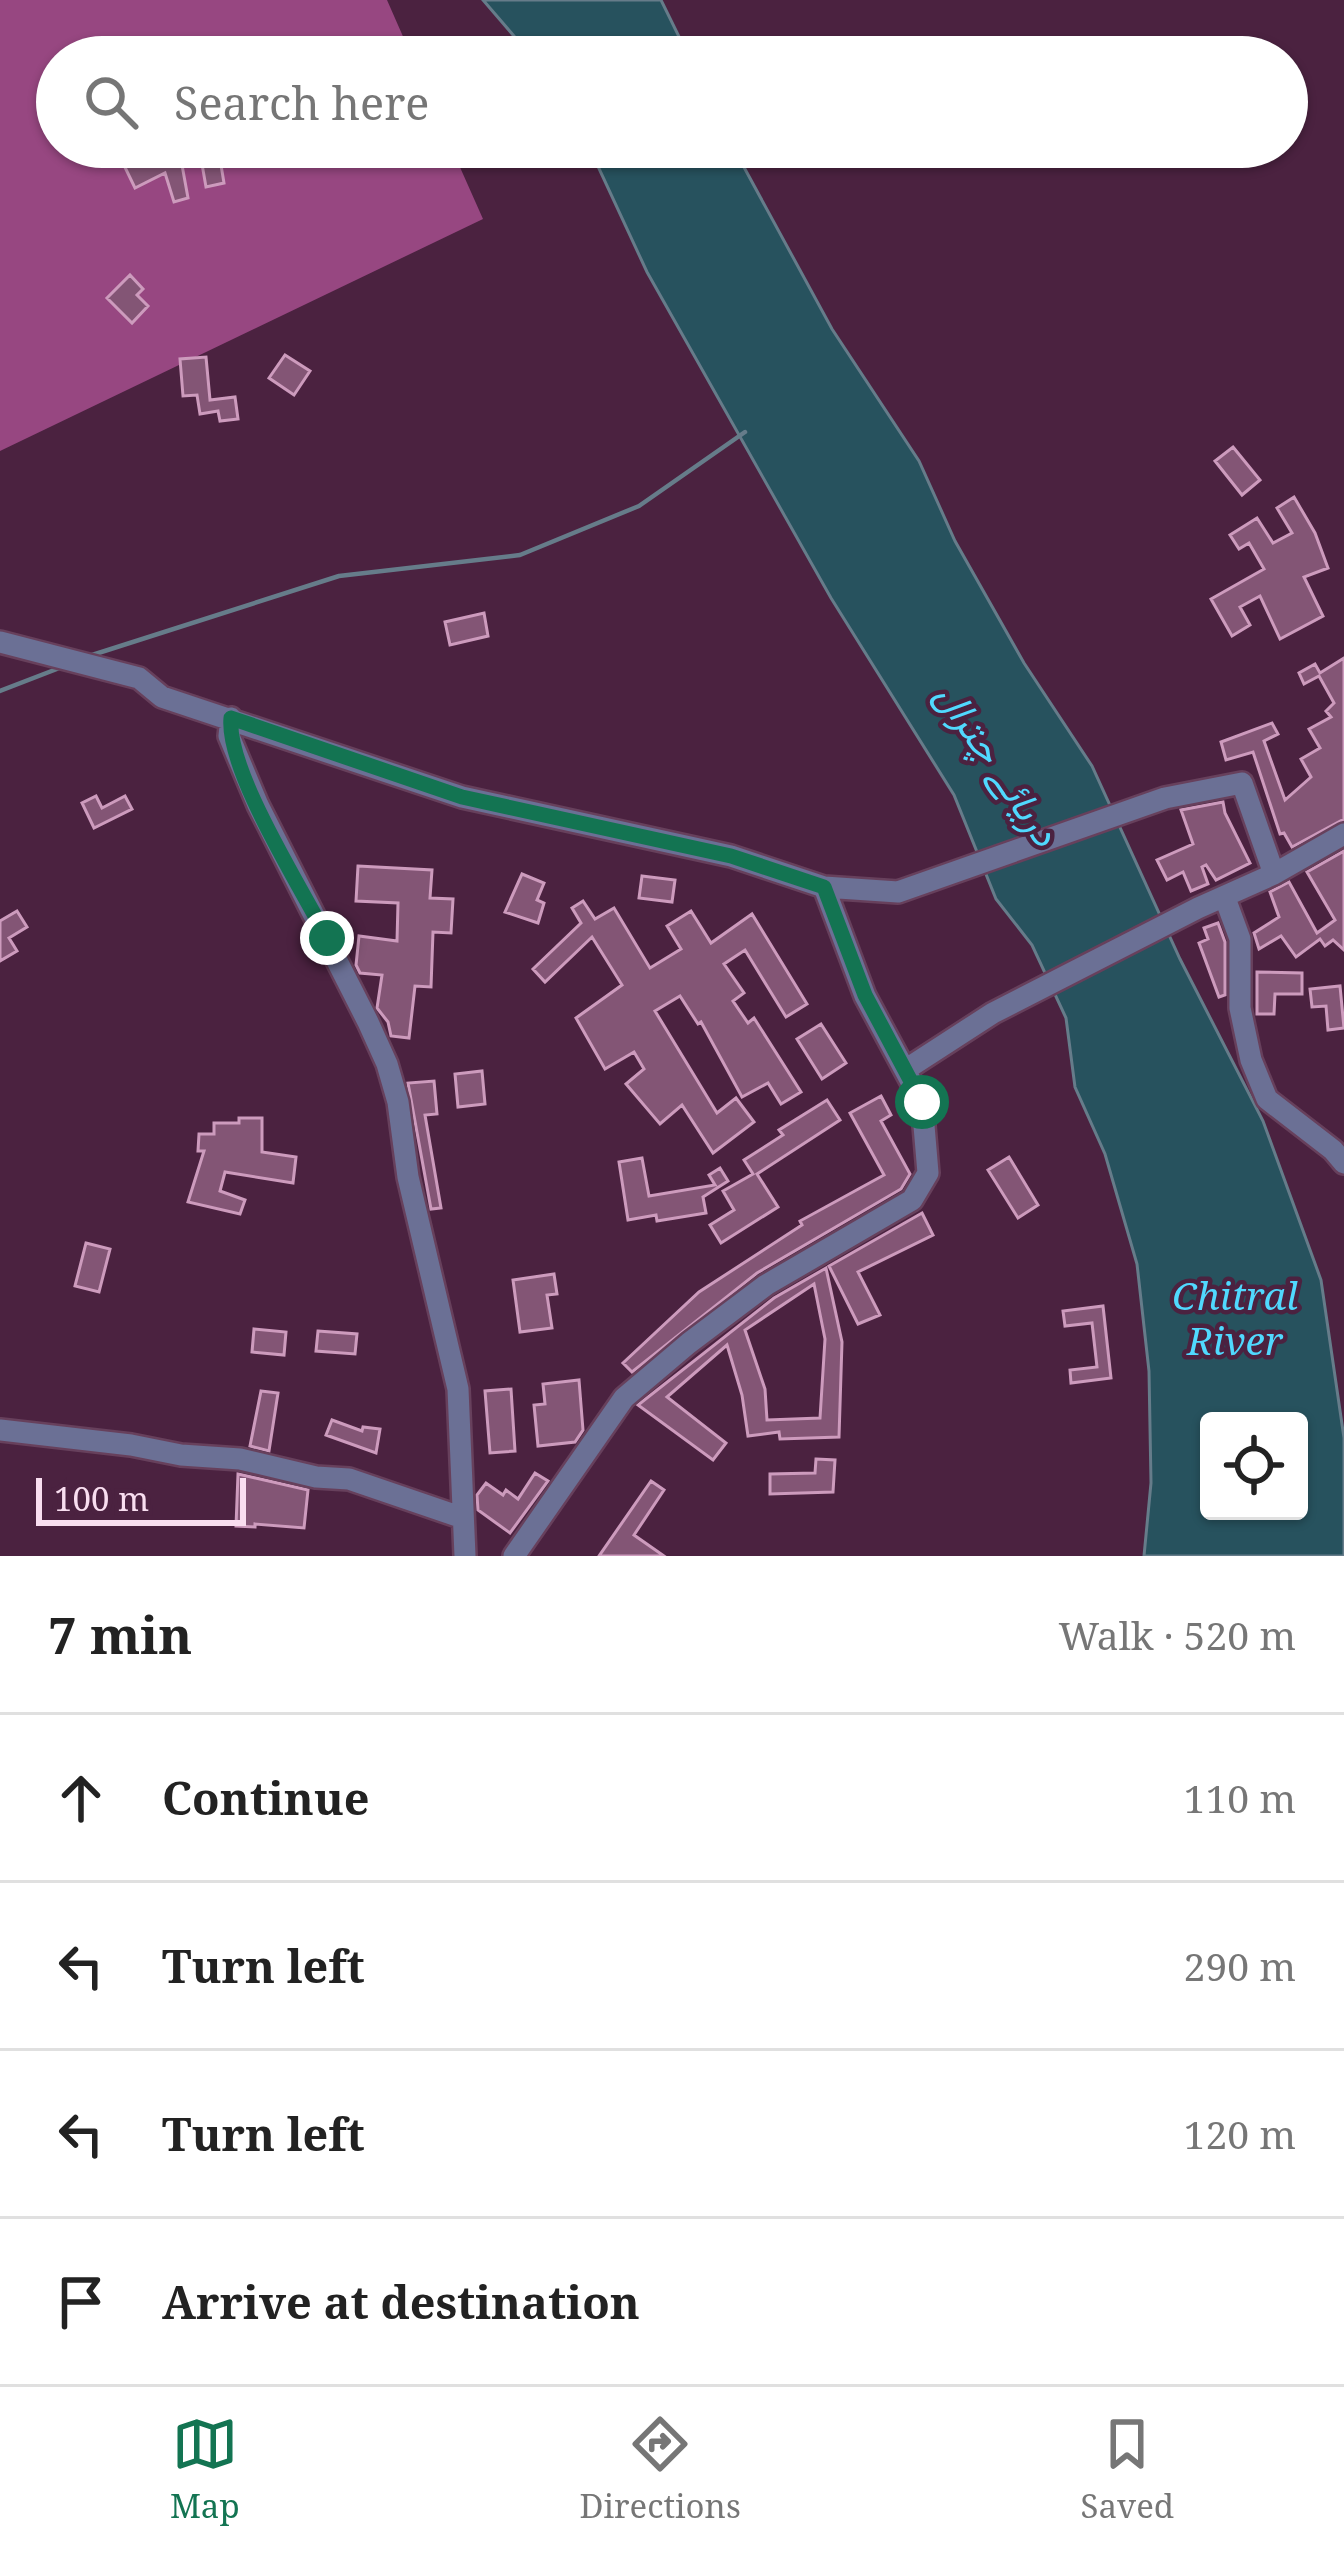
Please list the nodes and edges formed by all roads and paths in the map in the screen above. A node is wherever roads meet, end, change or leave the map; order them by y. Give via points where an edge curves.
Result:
1 (0, 642) edge
2 (231, 718) junction
3 (1344, 835) edge
4 (1274, 874) junction
5 (824, 887) junction
6 (1225, 898) junction
7 (905, 1070) junction
8 (1344, 1163) edge
9 (0, 1430) edge
10 (464, 1518) junction
11 (465, 1556) edge
12 (514, 1556) edge

1 - 2 street via 139,678 162,697
2 - 5 street via 462,797 731,856
2 - 10 street via 230,736 258,805 387,1064 458,1389
3 - 4 street
4 - 5 street via 1242,783 1165,798 898,892
4 - 6 street
5 - 7 street via 865,995
6 - 7 street via 993,1013
6 - 8 street via 1240,939 1243,1026 1267,1099
7 - 12 street via 922,1102 928,1173 912,1200 766,1285 624,1398
9 - 10 street via 349,1479
10 - 11 street

